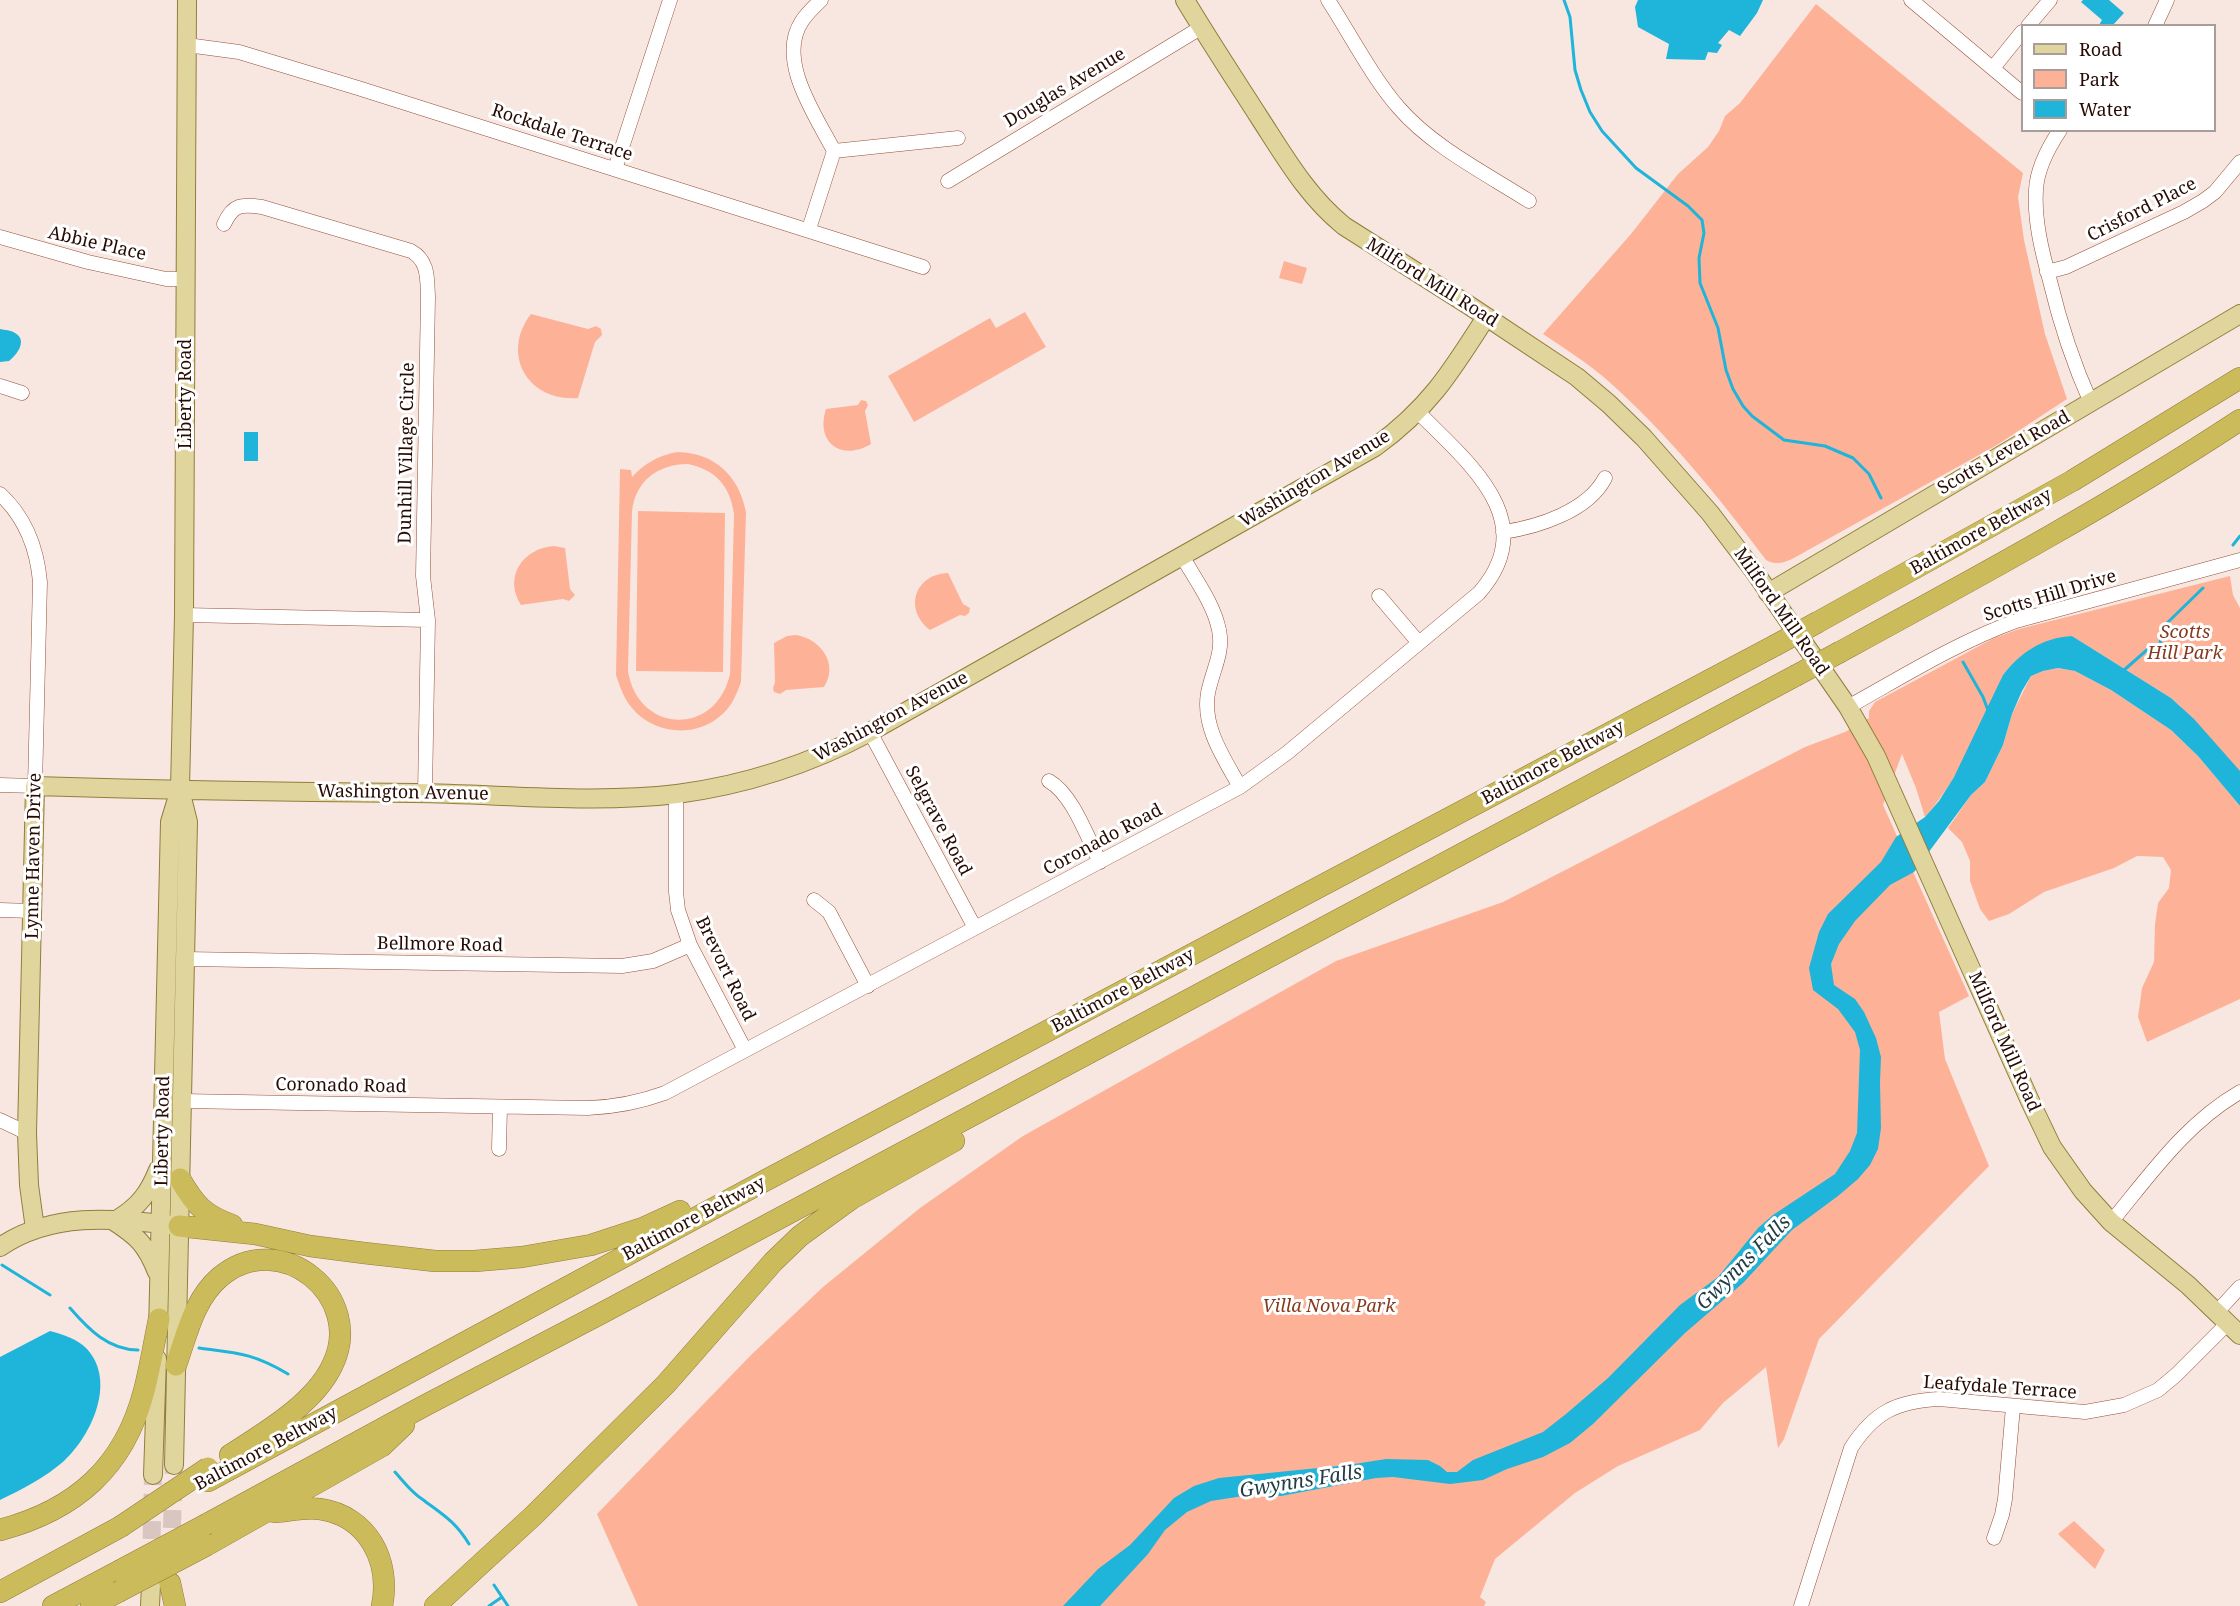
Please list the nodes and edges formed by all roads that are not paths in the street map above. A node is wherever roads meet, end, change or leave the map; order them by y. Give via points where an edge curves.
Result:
1 (187, 0) edge
2 (670, 0) edge
3 (821, 0) edge
4 (1185, 0) edge
5 (1328, 0) edge
6 (1911, 0) edge
7 (2050, 0) edge
8 (2167, 0) edge
9 (2030, 24) edge
10 (2156, 24) edge
11 (1202, 27) junction
12 (2021, 33) edge
13 (187, 45) junction
14 (1993, 68) junction
15 (2021, 92) edge
16 (2059, 132) edge
17 (958, 138) dead end
18 (834, 151) junction
19 (2240, 162) edge
20 (615, 169) junction
21 (948, 181) dead end
22 (1529, 201) dead end
23 (224, 224) dead end
24 (809, 230) junction
25 (0, 237) edge
26 (923, 267) dead end
27 (2047, 272) junction
28 (186, 279) junction
29 (2240, 314) edge
30 (1486, 317) junction
31 (2240, 378) edge
32 (0, 386) edge
33 (22, 393) dead end
34 (2091, 403) junction
35 (1418, 412) junction
36 (2240, 420) edge
37 (1605, 478) dead end
38 (0, 494) edge
39 (1503, 532) junction
40 (1182, 556) junction
41 (2240, 560) edge
42 (1768, 593) junction
43 (1379, 596) dead end
44 (184, 615) junction
45 (428, 620) junction
46 (1419, 643) junction
47 (1848, 707) junction
48 (870, 732) junction
49 (1049, 781) dead end
50 (0, 785) edge
51 (35, 786) junction
52 (1240, 787) junction
53 (180, 789) junction
54 (425, 793) junction
55 (676, 794) junction
56 (1100, 862) junction
57 (814, 900) dead end
58 (0, 910) edge
59 (33, 911) junction
60 (975, 928) junction
61 (690, 945) junction
62 (185, 959) junction
63 (868, 986) junction
64 (1181, 1004) junction
65 (745, 1050) junction
66 (2240, 1092) edge
67 (182, 1101) junction
68 (500, 1107) junction
69 (0, 1120) edge
70 (27, 1133) junction
71 (499, 1149) dead end
72 (162, 1160) junction
73 (180, 1179) junction
74 (768, 1179) junction
75 (114, 1219) junction
76 (2111, 1222) junction
77 (170, 1225) junction
78 (35, 1229) junction
79 (255, 1234) junction
80 (0, 1247) edge
81 (160, 1278) junction
82 (2240, 1287) edge
83 (159, 1319) junction
84 (2228, 1323) edge
85 (176, 1365) junction
86 (424, 1406) junction
87 (2013, 1407) junction
88 (174, 1465) tunnel mouth
89 (208, 1474) junction
90 (153, 1475) tunnel mouth
91 (267, 1512) junction
92 (0, 1530) edge
93 (207, 1534) junction
94 (1994, 1538) dead end
95 (164, 1581) junction
96 (0, 1592) edge
97 (53, 1606) edge
98 (91, 1606) edge
99 (150, 1606) edge
100 (170, 1606) edge
101 (175, 1606) edge
102 (382, 1606) edge
103 (435, 1606) edge
104 (1801, 1606) edge

1 - 13 main road, Liberty Road
2 - 20 street
3 - 18 street via 796,32 795,59 801,86
4 - 11 main road, Milford Mill Road
5 - 22 street via 1388,94 1411,120 1436,141
6 - 14 street
7 - 9 street
8 - 10 street
11 - 21 street, Douglas Avenue
11 - 30 main road, Milford Mill Road via 1284,158 1323,209
12 - 14 street
13 - 20 street, Rockdale Terrace via 239,52
13 - 28 main road, Liberty Road
14 - 15 street
16 - 27 street via 2041,165 2036,188 2036,212
17 - 18 street
18 - 24 street
19 - 27 street, Crisford Place via 2215,192 2184,212 2066,267
20 - 24 street, Rockdale Terrace
23 - 45 street, Dunhill Village Circle via 228,214 240,206 262,207 411,251 422,259 428,297 423,576
24 - 26 street, Rockdale Terrace
25 - 28 street, Abbie Place via 88,262 166,279
27 - 34 street via 2069,350
28 - 44 main road, Liberty Road
29 - 34 main road, Scotts Level Road
30 - 35 main road, Washington Avenue via 1440,388
30 - 42 main road, Milford Mill Road via 1611,405 1710,513
31 - 74 highway, Baltimore Beltway, bridge via 2062,487 1774,646
32 - 33 street
34 - 42 main road, Scotts Level Road
35 - 39 street, Coronado Road via 1485,481 1497,505
35 - 40 main road, Washington Avenue via 1375,447
36 - 64 highway, Baltimore Beltway, bridge via 2090,514 1840,652
37 - 39 street via 1596,492 1558,517
38 - 51 street, Lynne Haven Drive via 25,525 38,561
39 - 46 street, Coronado Road via 1498,561 1487,583
40 - 48 main road, Washington Avenue
40 - 52 street via 1220,632 1220,653 1207,700 1208,723
41 - 47 street, Scotts Hill Drive via 1989,631
42 - 47 main road, Milford Mill Road
43 - 46 street
44 - 45 street
44 - 53 main road, Liberty Road
45 - 54 street
46 - 52 street, Coronado Road
47 - 76 main road, Milford Mill Road via 1876,756 2052,1147
48 - 55 main road, Washington Avenue via 784,770
48 - 60 street, Selgrave Road
49 - 56 street via 1068,799
50 - 51 street, Washington Avenue
51 - 53 main road, Washington Avenue
51 - 59 main road, Lynne Haven Drive
52 - 56 street, Coronado Road
53 - 54 main road, Washington Avenue
53 - 62 main road, Liberty Road via 188,822
53 - 72 main road, Liberty Road via 170,822
54 - 55 main road, Washington Avenue via 603,797
55 - 61 street, Brevort Road via 676,891
56 - 60 street, Coronado Road
57 - 63 street via 829,912
58 - 59 street
59 - 70 main road, Lynne Haven Drive
60 - 63 street, Coronado Road
61 - 62 street, Bellmore Road via 653,961 622,966
61 - 65 street, Brevort Road
62 - 67 main road, Liberty Road
63 - 65 street, Coronado Road
64 - 86 highway, Baltimore Beltway
64 - 103 highway via 851,1199 800,1236 766,1269 666,1384 534,1516
65 - 68 street, Coronado Road via 665,1093 628,1104 588,1108
66 - 76 street via 2187,1132
67 - 68 street, Coronado Road
67 - 73 main road, Liberty Road
68 - 71 street
69 - 70 street
70 - 78 main road, Lynne Haven Drive
72 - 75 main road via 145,1198
72 - 77 main road, Liberty Road
73 - 77 main road, Liberty Road
73 - 79 highway via 207,1214
74 - 79 highway via 705,1199 621,1236 522,1257 435,1261 310,1246
74 - 89 highway, Baltimore Beltway
75 - 77 main road
75 - 78 main road via 62,1222
75 - 81 main road via 144,1245
76 - 84 main road, Milford Mill Road
77 - 79 highway
77 - 81 main road, Liberty Road
77 - 85 main road, Liberty Road
78 - 80 main road
81 - 83 main road, Liberty Road
82 - 84 street, Leafydale Terrace
83 - 90 main road, Liberty Road
83 - 92 highway via 143,1394 129,1432 109,1463 84,1490 54,1511
84 - 87 street, Leafydale Terrace via 2176,1375 2141,1399 2085,1412
85 - 88 main road, Liberty Road
85 - 89 highway via 205,1293 221,1276 243,1263 268,1260 304,1270 328,1292 337,1312 339,1347 324,1379 288,1417
86 - 91 highway via 382,1446
86 - 93 highway, Baltimore Beltway
87 - 94 street via 2005,1499
87 - 104 street, Leafydale Terrace via 1916,1400 1884,1412 1870,1423 1844,1465
89 - 96 highway, Baltimore Beltway, bridge
91 - 93 highway
91 - 102 highway via 320,1509 355,1524 374,1545 383,1566
93 - 97 highway, Baltimore Beltway, bridge via 119,1571
93 - 98 highway, bridge
95 - 99 main road
95 - 100 main road
95 - 101 highway

